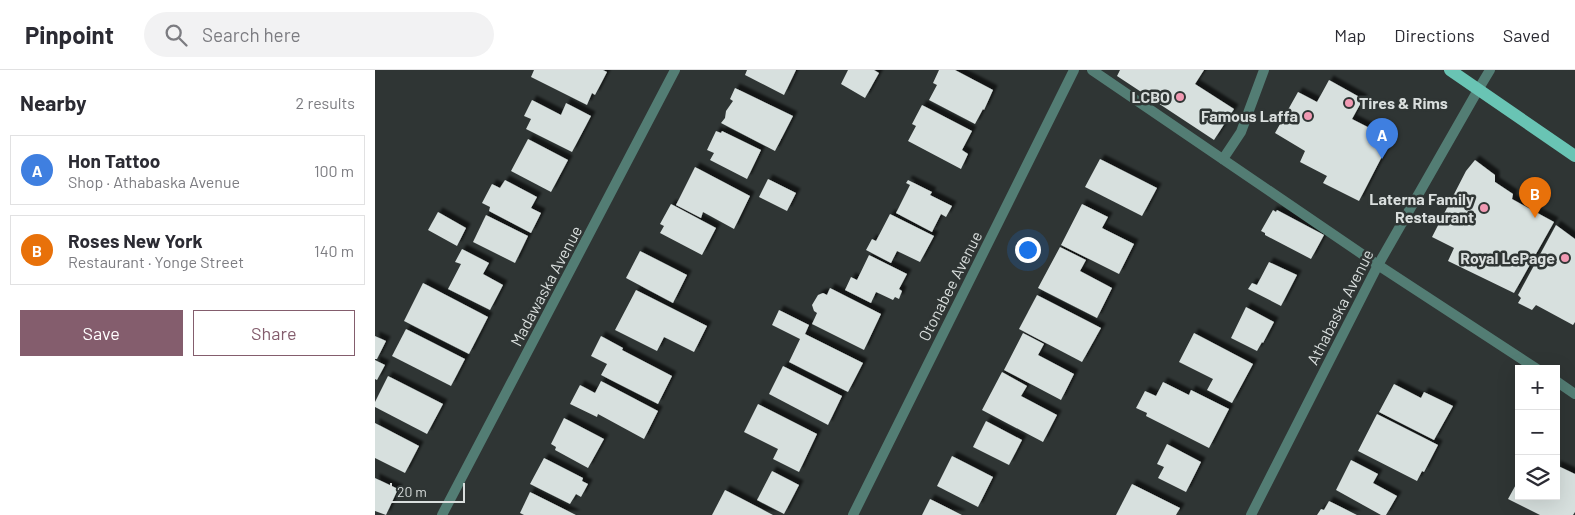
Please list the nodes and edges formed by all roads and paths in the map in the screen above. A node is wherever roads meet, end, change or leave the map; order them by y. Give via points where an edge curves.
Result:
1 (675, 70) edge
2 (1075, 70) edge
3 (1092, 70) edge
4 (1264, 70) edge
5 (1450, 70) edge
6 (1490, 70) edge
7 (1478, 90) junction
8 (1575, 156) edge
9 (1223, 159) junction
10 (1378, 264) junction
11 (1531, 365) edge
12 (1560, 384) edge
13 (1575, 394) edge
14 (442, 515) edge
15 (853, 515) edge
16 (1251, 515) edge

1 - 14 street, Madawaska Avenue
2 - 15 street, Otonabee Avenue
3 - 9 street
4 - 9 street via 1241,132
5 - 7 main road
6 - 7 street, Athabaska Avenue
7 - 8 main road
7 - 10 street, Athabaska Avenue
9 - 10 street
10 - 11 street
10 - 16 street, Athabaska Avenue
12 - 13 street

